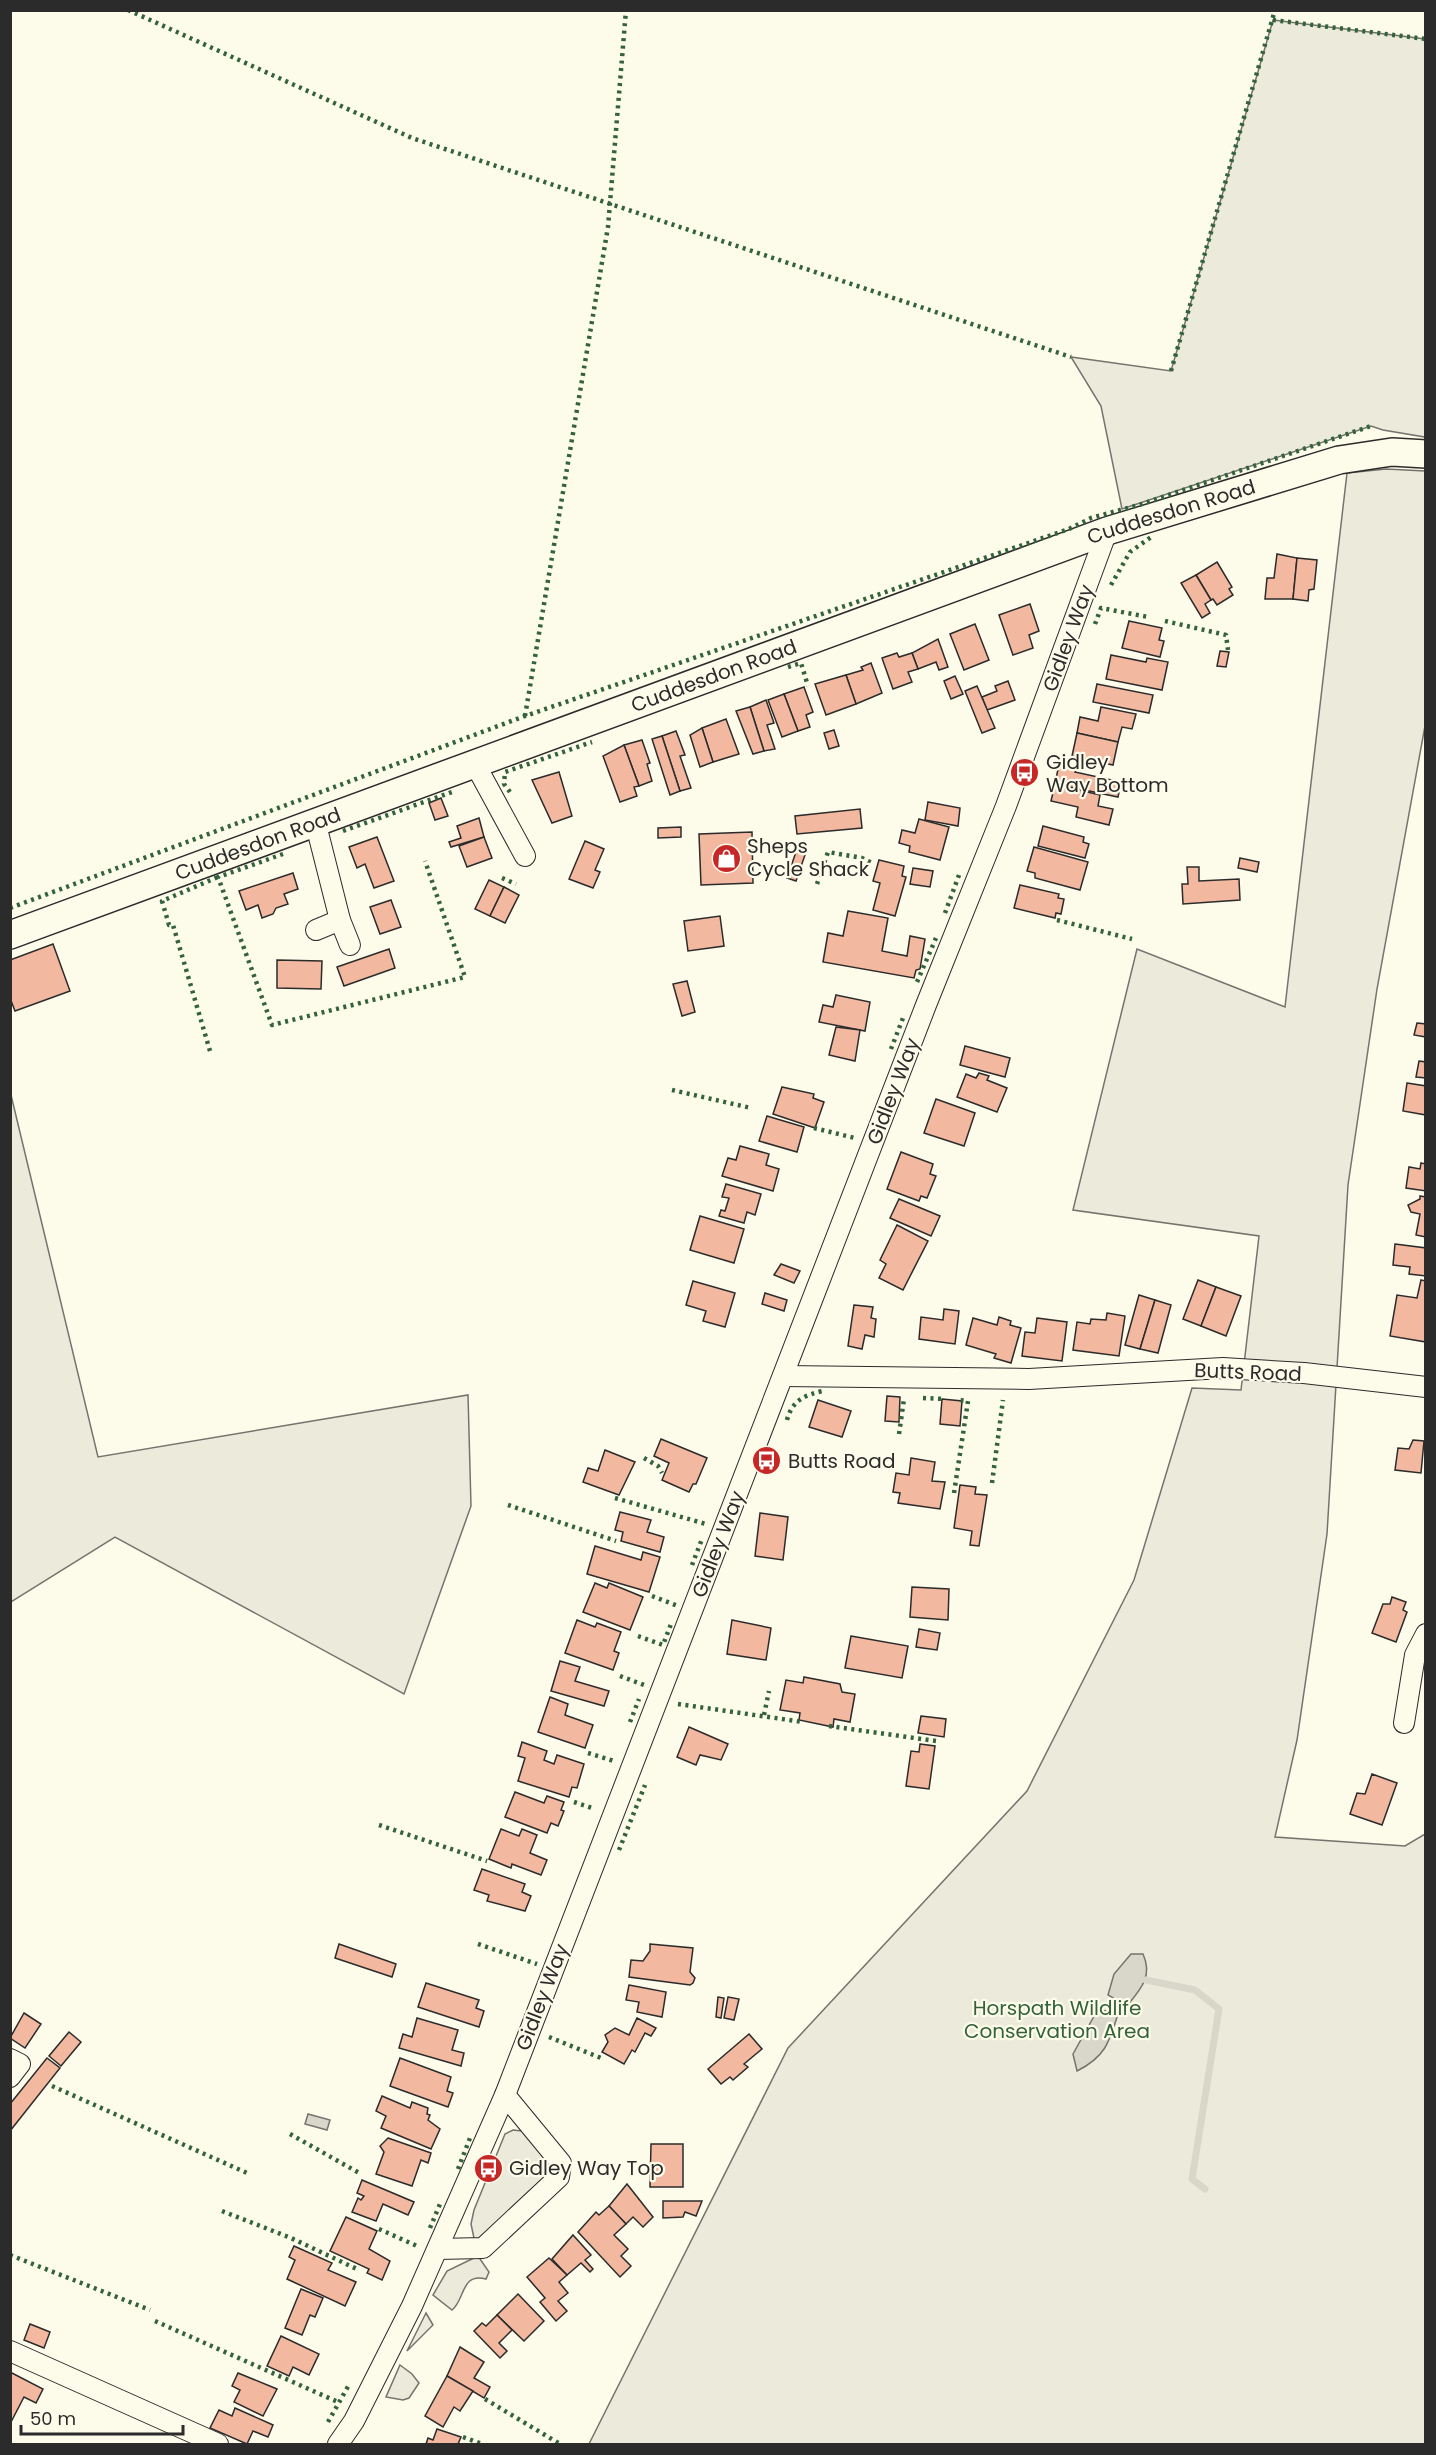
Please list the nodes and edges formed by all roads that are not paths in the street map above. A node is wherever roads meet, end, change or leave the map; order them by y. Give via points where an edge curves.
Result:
1 (1425, 454) edge
2 (1107, 531) junction
3 (475, 764) junction
4 (315, 821) junction
5 (525, 856) dead end
6 (340, 920) junction
7 (316, 930) dead end
8 (10, 935) edge
9 (350, 945) dead end
10 (783, 1376) junction
11 (1425, 1387) edge
12 (1425, 1634) edge
13 (1404, 1723) dead end
14 (505, 2095) junction
15 (438, 2249) junction
16 (10, 2351) edge
17 (218, 2445) edge
18 (338, 2445) edge

1 - 2 street, Cuddesdon Road via 1392,452 1339,460
2 - 3 street, Cuddesdon Road
2 - 10 street, Gidley Way via 1006,806
3 - 4 street, Cuddesdon Road
3 - 5 street
4 - 6 street
4 - 8 street, Cuddesdon Road
6 - 7 street
6 - 9 street
10 - 11 street, Butts Road via 1029,1379 1223,1368
10 - 14 street, Gidley Way
12 - 13 street via 1415,1655
14 - 15 street, Gidley Way
14 - 15 street via 561,2163 559,2177 483,2248
15 - 18 street, Gidley Way via 354,2421
16 - 17 street

